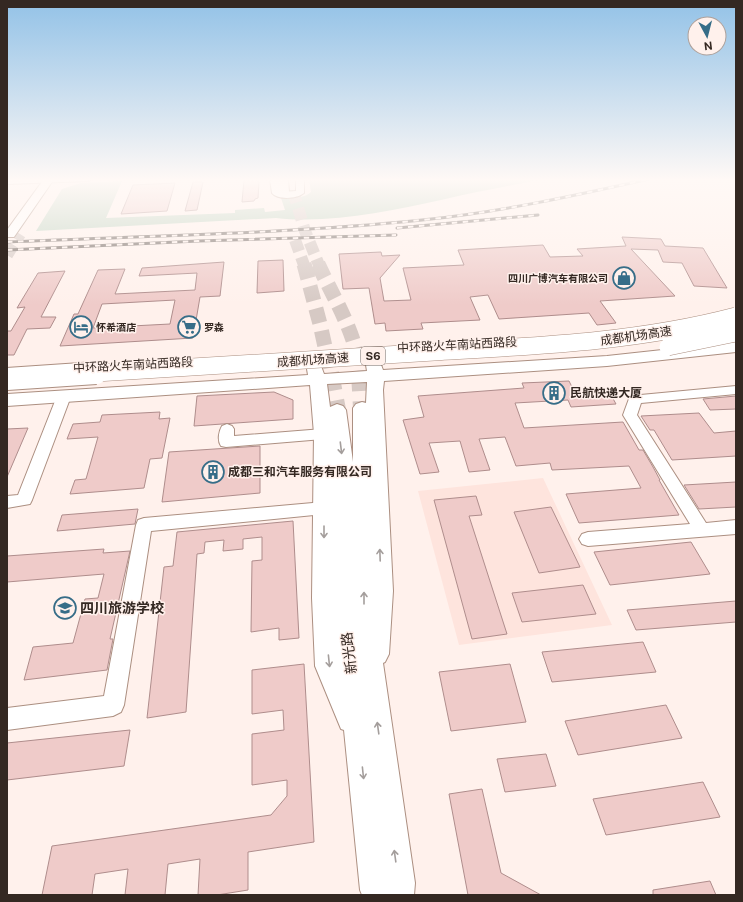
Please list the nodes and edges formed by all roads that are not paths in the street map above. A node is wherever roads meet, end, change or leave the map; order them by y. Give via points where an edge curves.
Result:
1 (24, 221) edge
2 (15, 234) tunnel mouth
3 (736, 308) edge
4 (736, 316) edge
5 (736, 333) edge
6 (736, 342) edge
7 (736, 347) edge
8 (371, 350) junction
9 (692, 351) junction
10 (313, 354) junction
11 (7, 372) edge
12 (376, 376) junction
13 (7, 379) edge
14 (316, 380) junction
15 (736, 390) edge
16 (7, 394) edge
17 (64, 396) junction
18 (7, 400) edge
19 (368, 407) junction
20 (328, 409) junction
21 (227, 429) dead end
22 (323, 434) junction
23 (7, 502) edge
24 (324, 508) junction
25 (736, 527) edge
26 (702, 530) junction
27 (588, 539) dead end
28 (7, 719) edge
29 (359, 738) junction
30 (378, 895) edge
31 (398, 895) edge

1 - 2 main road
3 - 8 main road, 中环路火车南站西路段 via 662,327 608,336
4 - 13 highway, 成都机场高速 / S6, bridge via 677,331 626,339
5 - 16 highway, 成都机场高速 / S6, bridge via 676,346 588,356
6 - 9 main road, 中环路火车南站西路段
7 - 9 main road, 中环路火车南站西路段
8 - 10 main road, 中环路火车南站西路段
8 - 12 main road
9 - 12 main road, 中环路火车南站西路段 via 607,361
10 - 11 main road, 中环路火车南站西路段
10 - 14 main road
12 - 14 main road, 中环路火车南站西路段
12 - 19 main road
14 - 17 main road, 中环路火车南站西路段
14 - 20 main road
15 - 26 street via 635,399 630,414
17 - 18 main road, 中环路火车南站西路段
17 - 23 street via 24,500
19 - 20 main road via 368,404
31 -> 19 main road via 399,883 364,619
20 - 22 main road
20 -> 29 main road, 新光路 via 343,458 344,613
21 - 22 street via 226,442
22 - 24 main road
24 - 28 street via 144,525 113,705
24 -> 29 main road via 324,598 328,666
25 - 26 street
26 - 27 street
29 -> 30 main road, 新光路

